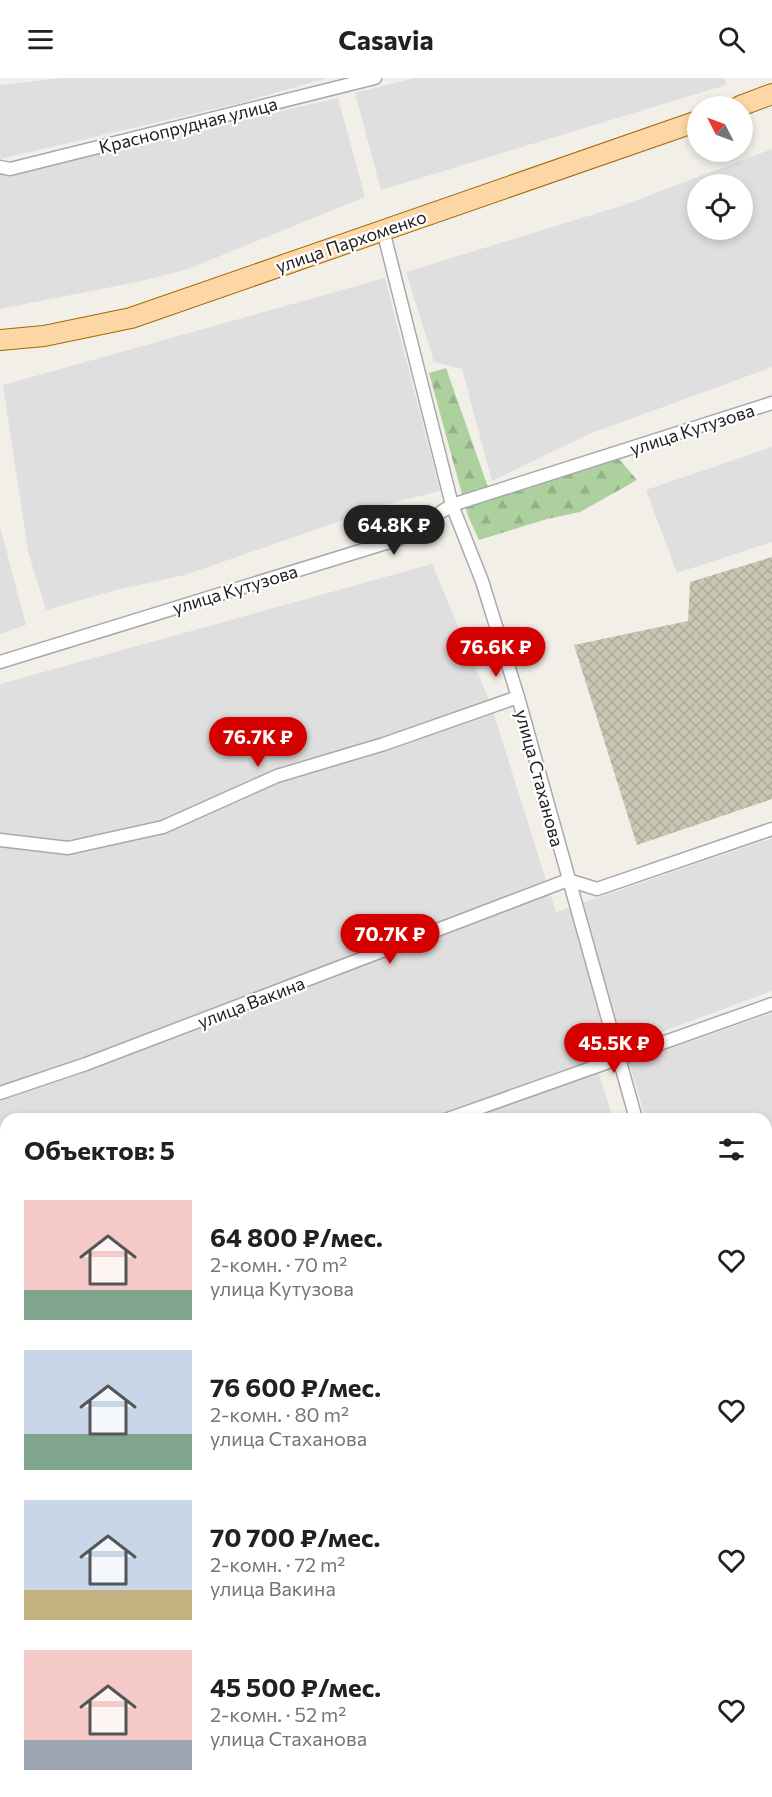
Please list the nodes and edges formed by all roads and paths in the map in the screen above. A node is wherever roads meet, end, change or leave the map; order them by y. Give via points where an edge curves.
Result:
1 (375, 78) edge
2 (772, 94) edge
3 (753, 101) edge
4 (687, 125) edge
5 (0, 167) edge
6 (383, 230) junction
7 (0, 340) edge
8 (772, 403) edge
9 (452, 505) junction
10 (0, 662) edge
11 (518, 696) junction
12 (772, 829) edge
13 (0, 840) edge
14 (568, 880) junction
15 (772, 1004) edge
16 (618, 1056) junction
17 (0, 1093) edge
18 (464, 1113) edge
19 (634, 1113) edge

1 - 5 street, Краснопрудная улица via 10,169
2 - 3 main road
4 - 6 main road, улица Пархоменко
6 - 7 main road, улица Пархоменко via 131,318 44,336
6 - 9 street, улица Стаханова
8 - 9 street, улица Кутузова
9 - 10 street, улица Кутузова via 399,539
9 - 11 street, улица Стаханова via 482,582
11 - 13 street via 384,744 277,776 163,826 68,848
11 - 14 street, улица Стаханова
12 - 14 street via 597,889
14 - 16 street, улица Стаханова
14 - 17 street, улица Вакина via 86,1064
15 - 16 street
16 - 18 street
16 - 19 street, улица Стаханова

